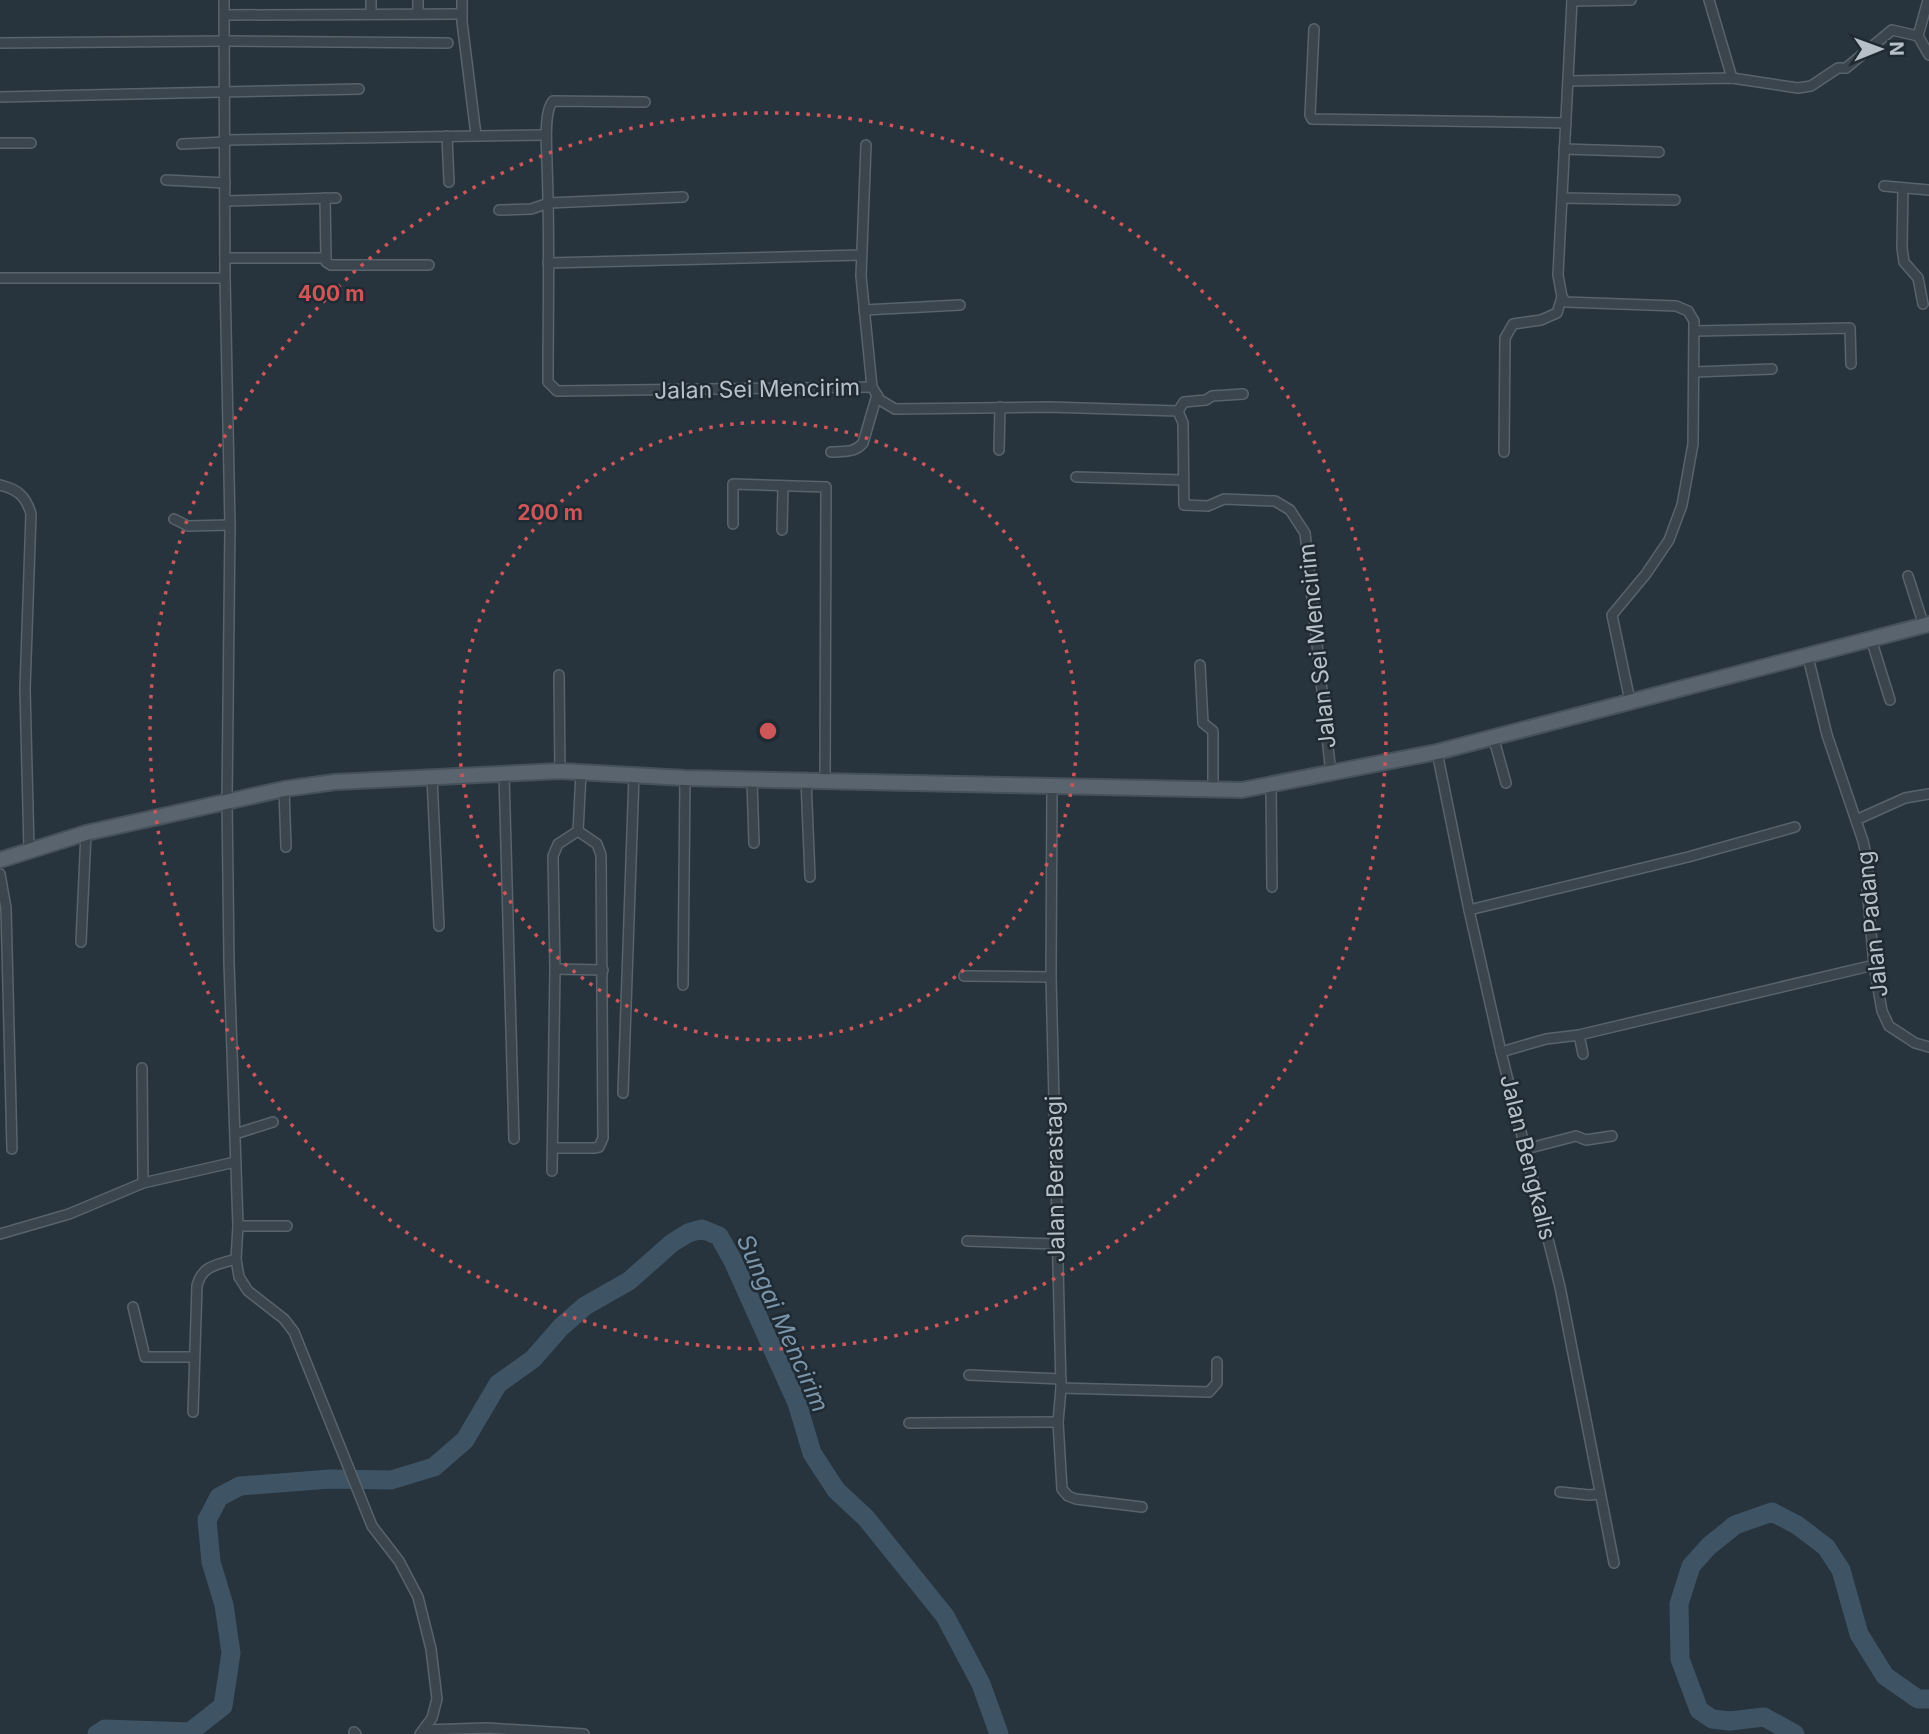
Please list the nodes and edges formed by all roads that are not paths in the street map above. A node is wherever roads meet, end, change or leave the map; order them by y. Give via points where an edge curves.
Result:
1 (224, 0) edge
2 (371, 0) edge
3 (418, 0) edge
4 (462, 0) edge
5 (1631, 0) edge
6 (1709, 0) edge
7 (1928, 0) edge
8 (1572, 1) edge
9 (372, 13) junction
10 (418, 13) junction
11 (461, 14) junction
12 (226, 15) junction
13 (1314, 29) dead end
14 (1918, 36) junction
15 (225, 41) junction
16 (448, 43) dead end
17 (0, 44) edge
18 (1929, 55) edge
19 (1732, 78) junction
20 (1568, 81) junction
21 (359, 89) dead end
22 (225, 92) junction
23 (0, 97) edge
24 (645, 102) dead end
25 (1566, 123) junction
26 (476, 135) junction
27 (546, 135) junction
28 (447, 136) junction
29 (226, 141) junction
30 (0, 143) edge
31 (31, 143) dead end
32 (182, 144) dead end
33 (866, 145) dead end
34 (1564, 149) junction
35 (1659, 152) dead end
36 (166, 180) dead end
37 (225, 183) junction
38 (449, 183) dead end
39 (1884, 186) dead end
40 (1903, 188) junction
41 (1929, 190) edge
42 (683, 197) dead end
43 (325, 198) junction
44 (336, 198) dead end
45 (1562, 198) junction
46 (1675, 200) dead end
47 (225, 201) junction
48 (549, 203) junction
49 (499, 210) dead end
50 (861, 255) junction
51 (225, 258) junction
52 (326, 258) junction
53 (548, 263) junction
54 (429, 265) dead end
55 (0, 278) edge
56 (225, 278) junction
57 (1562, 297) junction
58 (1923, 304) dead end
59 (960, 305) dead end
60 (864, 310) junction
61 (1695, 331) junction
62 (1851, 364) dead end
63 (1772, 369) dead end
64 (1695, 372) junction
65 (875, 391) junction
66 (1243, 394) dead end
67 (1000, 407) junction
68 (1178, 411) junction
69 (999, 450) dead end
70 (831, 452) dead end
71 (1504, 452) dead end
72 (1076, 477) dead end
73 (1183, 480) junction
74 (0, 485) edge
75 (783, 485) junction
76 (174, 519) dead end
77 (733, 524) dead end
78 (230, 525) junction
79 (782, 530) dead end
80 (1908, 576) dead end
81 (1926, 623) edge
82 (1871, 639) junction
83 (1808, 657) junction
84 (1200, 665) dead end
85 (559, 675) dead end
86 (1890, 700) dead end
87 (1630, 701) junction
88 (1493, 736) junction
89 (1437, 752) junction
90 (560, 771) junction
91 (581, 772) junction
92 (504, 774) junction
93 (1331, 774) junction
94 (634, 775) junction
95 (432, 778) junction
96 (685, 778) junction
97 (752, 780) junction
98 (806, 780) junction
99 (825, 780) junction
100 (1506, 783) dead end
101 (1271, 786) junction
102 (1052, 788) junction
103 (284, 789) junction
104 (1213, 791) junction
105 (1929, 794) edge
106 (227, 801) junction
107 (1856, 820) junction
108 (1795, 827) dead end
109 (578, 831) junction
110 (86, 833) junction
111 (754, 842) dead end
112 (286, 847) dead end
113 (29, 849) junction
114 (0, 860) edge
115 (0, 874) edge
116 (810, 877) dead end
117 (1272, 887) dead end
118 (1469, 910) junction
119 (439, 926) dead end
120 (81, 942) dead end
121 (1874, 965) junction
122 (555, 969) junction
123 (603, 970) junction
124 (964, 976) dead end
125 (1051, 977) junction
126 (683, 985) dead end
127 (1579, 1035) junction
128 (1929, 1047) edge
129 (1501, 1052) junction
130 (1583, 1055) dead end
131 (142, 1068) dead end
132 (623, 1093) dead end
133 (273, 1122) dead end
134 (234, 1134) junction
135 (1612, 1136) dead end
136 (514, 1139) dead end
137 (554, 1148) junction
138 (12, 1149) dead end
139 (1526, 1149) junction
140 (235, 1161) junction
141 (552, 1171) dead end
142 (143, 1183) junction
143 (238, 1226) junction
144 (287, 1226) dead end
145 (0, 1234) edge
146 (967, 1241) dead end
147 (1056, 1244) junction
148 (236, 1259) junction
149 (133, 1307) dead end
150 (194, 1357) junction
151 (1217, 1362) dead end
152 (970, 1375) dead end
153 (1061, 1383) junction
154 (193, 1412) dead end
155 (1058, 1422) junction
156 (909, 1423) dead end
157 (1560, 1492) dead end
158 (1600, 1494) junction
159 (1142, 1507) dead end
160 (1614, 1563) dead end
161 (422, 1732) edge
162 (584, 1734) edge

1 - 12 street
2 - 9 street
3 - 10 street
4 - 11 street
5 - 8 street
6 - 19 street
7 - 14 street
8 - 20 street
9 - 10 street
9 - 12 street
10 - 11 street
11 - 26 street
12 - 15 street
13 - 25 street via 1311,119
14 - 18 street
14 - 19 street via 1892,30 1846,68 1838,68 1811,86
15 - 16 street
15 - 17 street
15 - 22 street
19 - 20 street
20 - 25 street
21 - 22 street
22 - 23 street
22 - 29 street
24 - 27 street, Jalan Sei Mencirim via 552,101
25 - 34 street
26 - 27 street
26 - 28 street
27 - 48 street, Jalan Sei Mencirim
28 - 29 street
28 - 38 street
29 - 32 street
29 - 37 street
30 - 31 street
33 - 50 street
34 - 35 street
34 - 45 street
36 - 37 street
37 - 47 street
39 - 40 street
40 - 41 street
40 - 58 street via 1902,248 1905,262 1918,278
42 - 48 street
43 - 44 street
43 - 47 street
43 - 52 street
45 - 46 street
45 - 57 street via 1558,275
47 - 51 street
48 - 49 street
48 - 53 street, Jalan Sei Mencirim
50 - 53 street
50 - 60 street
51 - 52 street
51 - 56 street
52 - 54 street via 331,265
53 - 65 street, Jalan Sei Mencirim via 548,382 555,391
55 - 56 street
56 - 78 street
57 - 61 street via 1566,302 1676,306 1688,311
57 - 71 street via 1556,313 1513,324 1505,338
59 - 60 street
60 - 65 street
61 - 62 street via 1850,328
61 - 64 street
63 - 64 street
64 - 87 street via 1693,444 1682,505 1669,540 1612,615
65 - 67 street, Jalan Sei Mencirim via 895,409
65 - 70 street via 863,443 851,451
66 - 68 street via 1184,402
67 - 68 street, Jalan Sei Mencirim
67 - 69 street
68 - 73 street, Jalan Sei Mencirim via 1183,423
72 - 73 street
73 - 93 street, Jalan Sei Mencirim via 1184,505 1208,506 1224,499 1278,502 1305,533
74 - 113 street via 21,494 31,514 25,689
75 - 77 street via 733,484
75 - 79 street
75 - 99 street via 826,487
76 - 78 street via 188,526
78 - 106 street
80 - 81 street
81 - 82 main road
82 - 83 main road
82 - 86 street
83 - 87 main road
83 - 107 street, Jalan Padang via 1827,735
84 - 104 street via 1203,723 1213,731
85 - 90 street
87 - 88 main road
88 - 89 main road
88 - 100 street
89 - 93 main road
89 - 118 street, Jalan Bengkalis
90 - 91 main road
90 - 92 main road
91 - 94 main road
91 - 109 street
92 - 95 main road
92 - 136 street
93 - 101 main road
94 - 96 main road
94 - 132 street
95 - 103 main road
95 - 119 street
96 - 97 main road
96 - 126 street
97 - 98 main road
97 - 111 street
98 - 99 main road
98 - 116 street
99 - 102 main road
101 - 104 main road
101 - 117 street
102 - 104 main road
102 - 125 street, Jalan Berastagi
103 - 106 main road
103 - 112 street
105 - 107 street via 1905,798
106 - 110 main road
106 - 134 street
107 - 121 street, Jalan Padang via 1868,864
108 - 118 street
109 - 122 street via 558,844 553,856
109 - 123 street via 597,844 601,855
110 - 113 main road
110 - 120 street
113 - 114 main road
115 - 138 street via 6,908
118 - 129 street, Jalan Bengkalis
121 - 127 street
121 - 128 street, Jalan Padang via 1889,1026
122 - 123 street
122 - 137 street
123 - 137 street via 601,1143 594,1148
124 - 125 street
125 - 147 street, Jalan Berastagi
127 - 129 street
127 - 130 street
129 - 139 street, Jalan Bengkalis
131 - 142 street
133 - 134 street
134 - 140 street
135 - 139 street via 1586,1140 1576,1136
137 - 141 street
139 - 158 street, Jalan Bengkalis via 1560,1287
140 - 142 street
140 - 143 street
142 - 145 street via 69,1214
143 - 144 street
143 - 148 street
146 - 147 street
147 - 153 street, Jalan Berastagi
148 - 150 street via 211,1266 200,1275
148 - 161 street via 244,1286 294,1332 372,1526 410,1579 425,1620 437,1699
149 - 150 street via 145,1357
150 - 154 street
151 - 153 street via 1217,1383 1209,1392
152 - 153 street
153 - 155 street, Jalan Berastagi
155 - 156 street
155 - 159 street, Jalan Berastagi via 1065,1493 1076,1499
157 - 158 street
158 - 160 street, Jalan Bengkalis
161 - 162 street via 487,1728

